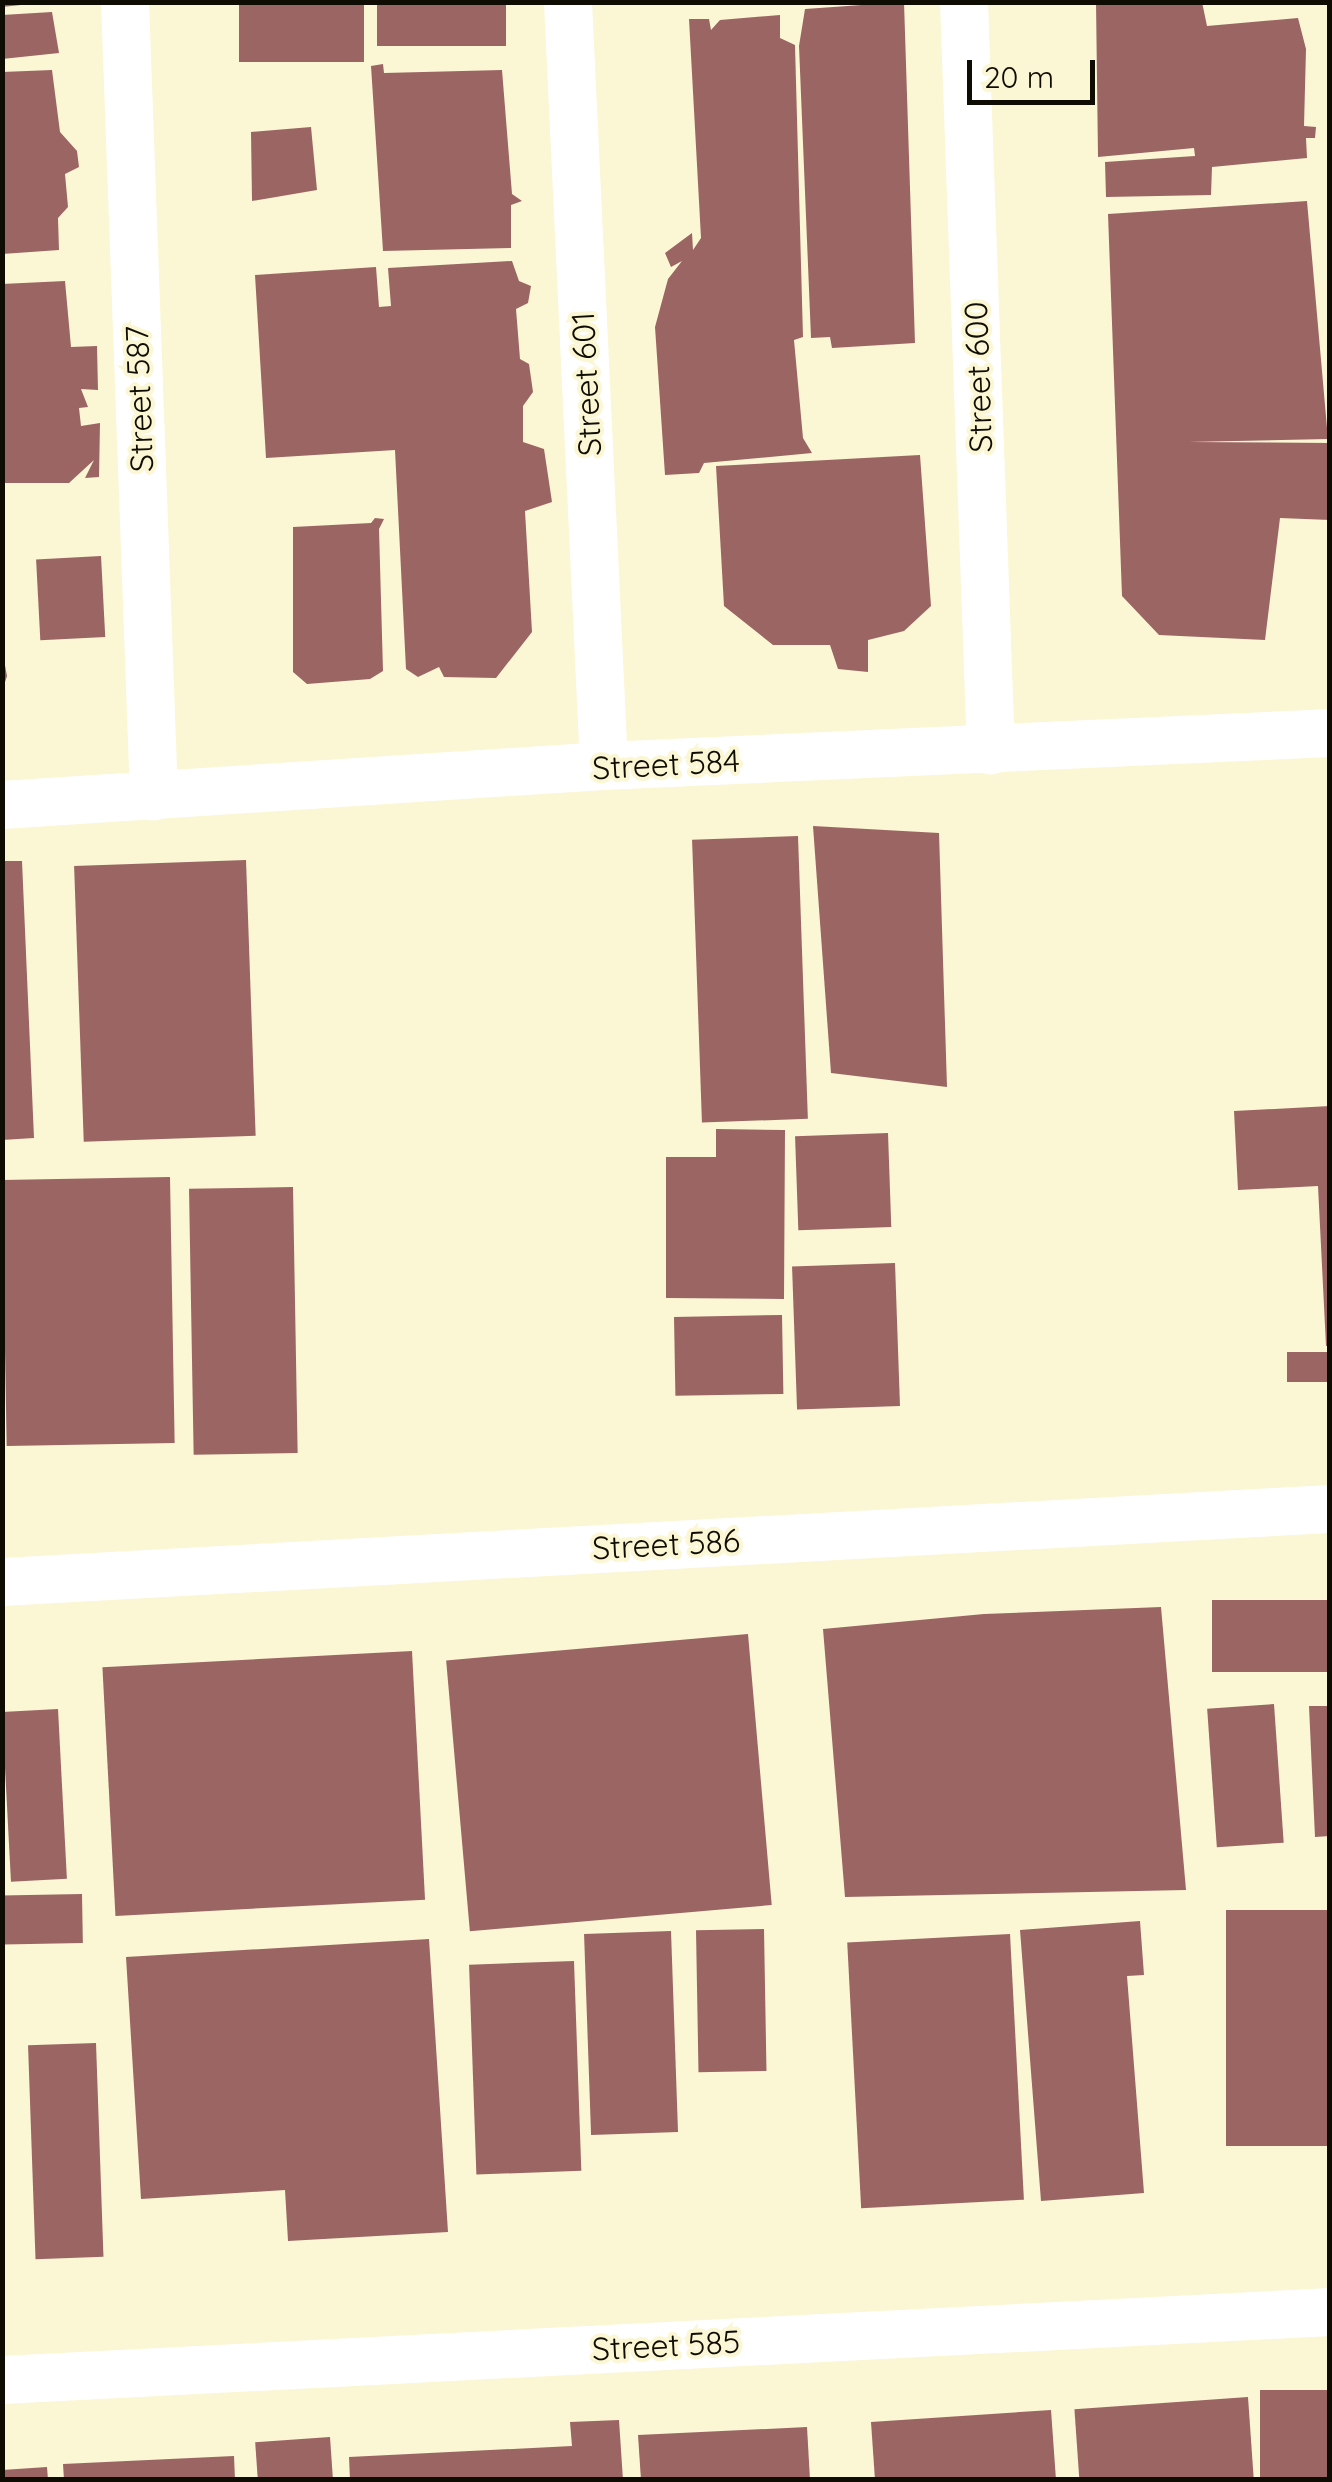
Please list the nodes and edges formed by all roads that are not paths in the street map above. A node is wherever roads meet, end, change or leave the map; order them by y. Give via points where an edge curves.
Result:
1 (124, 2) edge
2 (568, 2) edge
3 (964, 2) edge
4 (1330, 733) edge
5 (991, 751) junction
6 (604, 766) junction
7 (154, 796) junction
8 (2, 805) edge
9 (1330, 1509) edge
10 (2, 1582) edge
11 (1330, 2312) edge
12 (2, 2380) edge

1 - 7 street, Street 587
2 - 6 street, Street 601
3 - 5 street, Street 600
4 - 5 street, Street 584
5 - 6 street, Street 584
6 - 7 street, Street 584
7 - 8 street, Street 584
9 - 10 street, Street 586
11 - 12 street, Street 585

